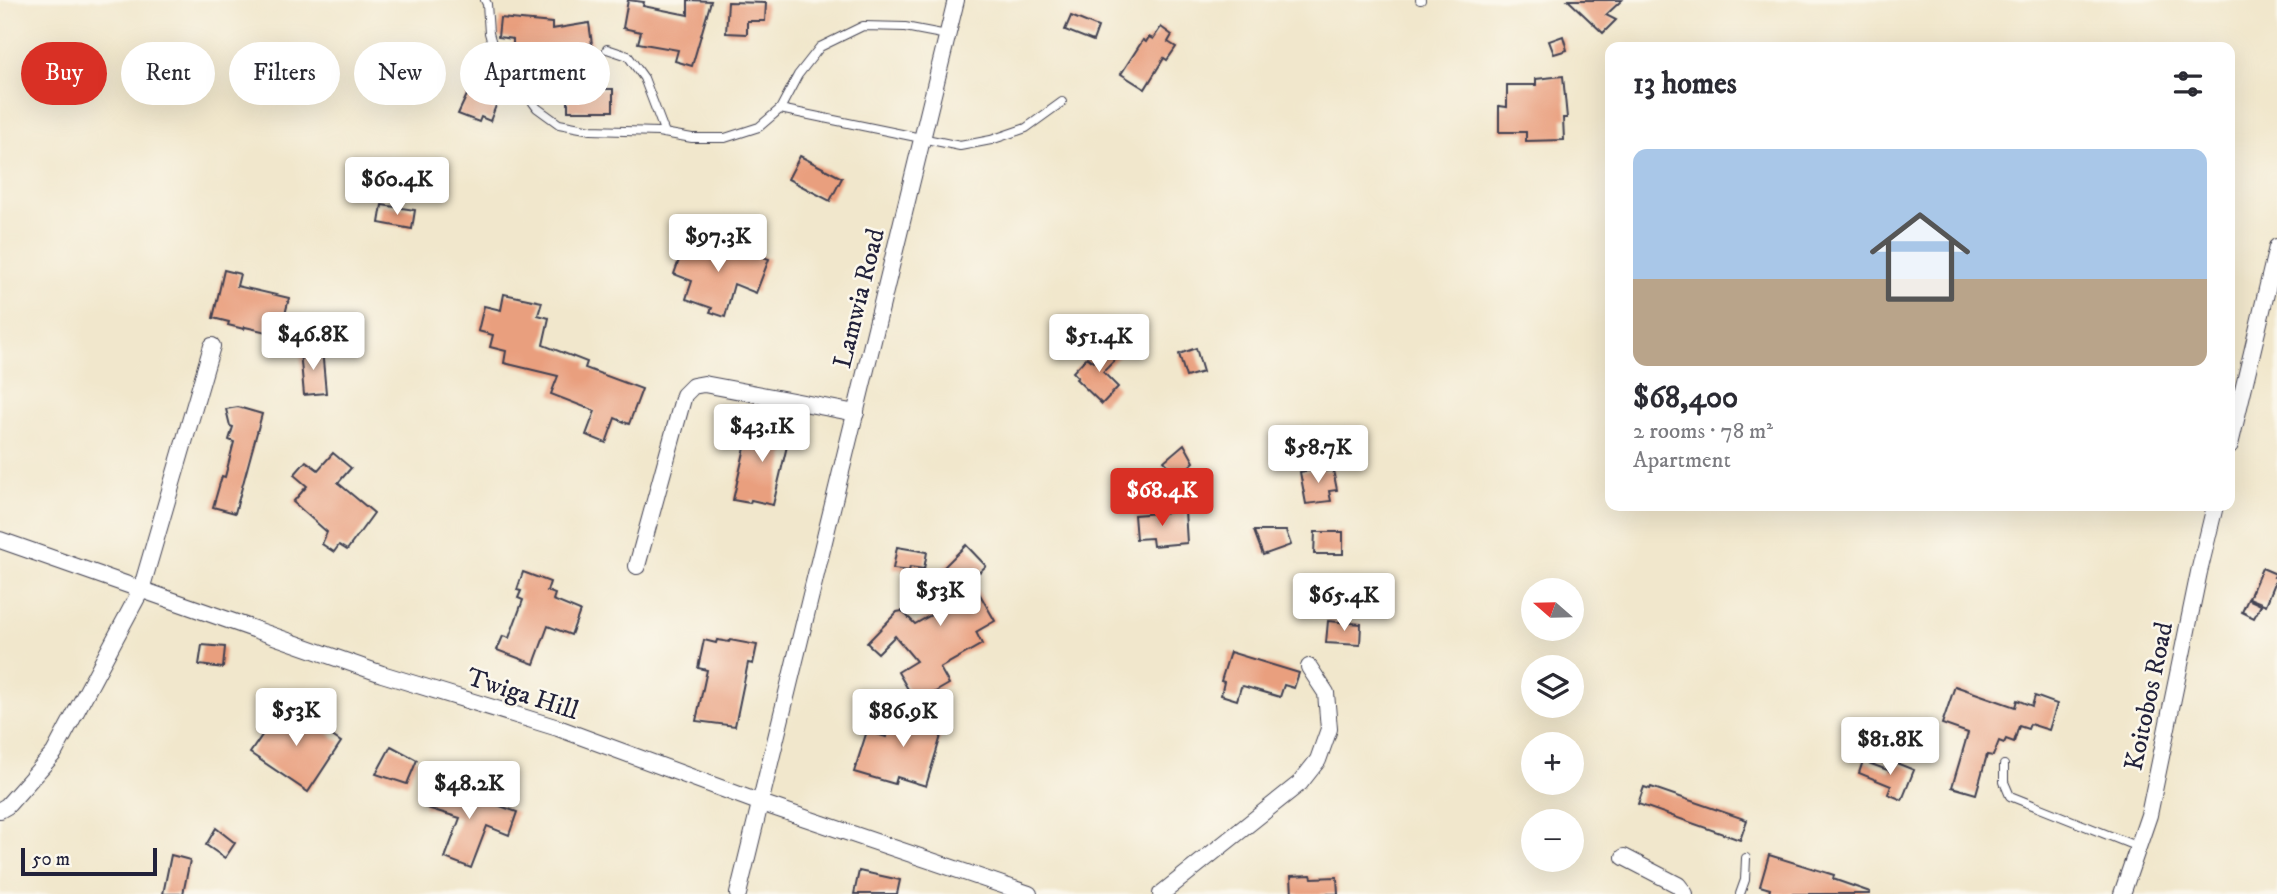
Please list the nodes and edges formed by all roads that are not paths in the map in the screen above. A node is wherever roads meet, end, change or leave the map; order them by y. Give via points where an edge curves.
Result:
1 (485, 0) edge
2 (956, 0) edge
3 (947, 35) junction
4 (610, 50) edge
5 (1062, 102) dead end
6 (780, 109) junction
7 (665, 133) junction
8 (922, 139) junction
9 (2277, 247) edge
10 (212, 346) dead end
11 (856, 413) junction
12 (2235, 424) edge
13 (2214, 511) edge
14 (0, 540) edge
15 (637, 566) dead end
16 (141, 590) junction
17 (1309, 667) dead end
18 (2004, 765) dead end
19 (761, 803) junction
20 (0, 810) edge
21 (2138, 847) junction
22 (1624, 857) dead end
23 (1746, 858) dead end
24 (738, 894) edge
25 (1030, 894) edge
26 (1161, 894) edge
27 (1685, 894) edge
28 (1740, 894) edge
29 (2122, 894) edge

1 - 7 lane via 497,61 537,108 559,124
2 - 3 street, Lamwia Road
3 - 6 lane via 863,26 820,47
3 - 8 street, Lamwia Road
4 - 7 lane via 628,56 643,78
5 - 8 lane via 1026,128 991,140 960,146
6 - 7 lane via 759,127 725,138
6 - 8 lane
8 - 11 street, Lamwia Road
9 - 12 street
10 - 16 street
11 - 15 street via 705,384 693,386 684,395
11 - 19 street, Lamwia Road
13 - 21 street, Koitobos Road via 2149,815
14 - 16 street, Twiga Hill
16 - 19 street, Twiga Hill via 382,674 558,728
16 - 20 street via 54,753
17 - 26 street via 1326,693 1329,729 1318,761 1300,783
18 - 21 lane via 2010,796
19 - 24 street, Lamwia Road
19 - 25 street, Twiga Hill
21 - 29 street, Koitobos Road
22 - 27 street
23 - 28 lane

